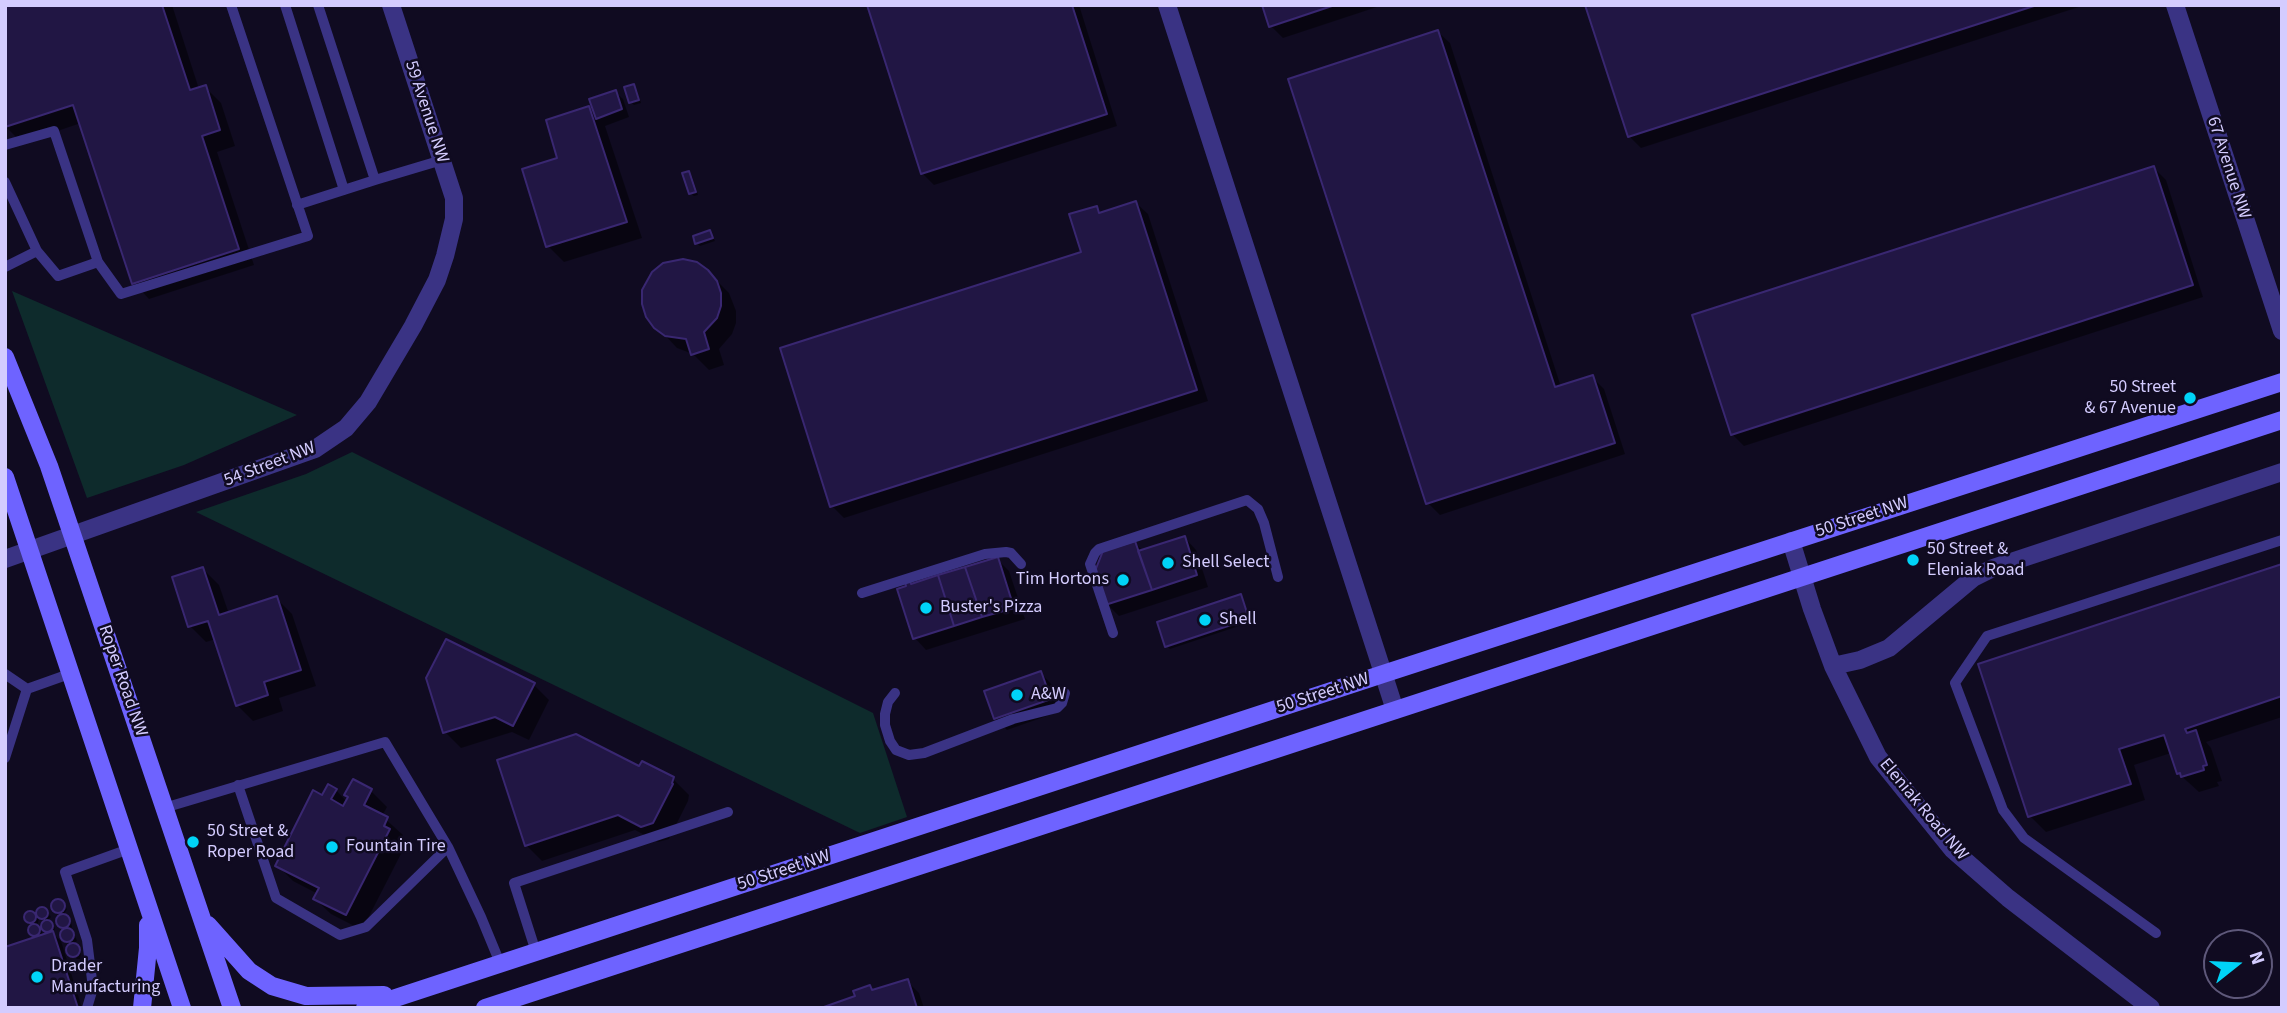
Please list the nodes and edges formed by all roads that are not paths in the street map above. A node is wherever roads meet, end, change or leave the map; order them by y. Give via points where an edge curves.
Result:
1 (232, 5) edge
2 (285, 5) edge
3 (318, 5) edge
4 (391, 5) edge
5 (1167, 5) edge
6 (2175, 5) edge
7 (5, 145) edge
8 (442, 160) junction
9 (375, 180) junction
10 (5, 182) edge
11 (344, 190) junction
12 (298, 205) junction
13 (454, 219) joint
14 (37, 251) junction
15 (98, 262) junction
16 (5, 267) edge
17 (2282, 331) edge
18 (5, 357) edge
19 (2282, 382) edge
20 (2282, 420) edge
21 (2282, 472) edge
22 (5, 477) edge
23 (72, 535) junction
24 (2282, 540) edge
25 (1791, 541) junction
26 (31, 550) junction
27 (5, 559) edge
28 (1021, 564) dead end
29 (1278, 577) dead end
30 (1802, 578) junction
31 (862, 593) dead end
32 (1113, 633) dead end
33 (1833, 666) junction
34 (72, 673) junction
35 (5, 674) edge
36 (1383, 674) junction
37 (27, 689) junction
38 (895, 693) dead end
39 (1065, 693) dead end
40 (1395, 710) junction
41 (5, 758) edge
42 (238, 785) junction
43 (164, 808) junction
44 (727, 812) dead end
45 (448, 847) junction
46 (129, 849) junction
47 (148, 907) junction
48 (201, 917) junction
49 (2156, 933) dead end
50 (536, 952) junction
51 (500, 963) junction
52 (405, 994) junction
53 (87, 1008) edge
54 (142, 1008) edge
55 (182, 1008) edge
56 (232, 1008) edge
57 (365, 1008) edge
58 (485, 1008) edge
59 (2151, 1008) edge

1 - 12 lane
2 - 11 lane
3 - 9 lane
4 - 8 street, 59 Avenue NW
5 - 36 street
6 - 17 street, 67 Avenue NW
7 - 15 lane via 54,131
8 - 9 lane
8 - 13 street, 59 Avenue NW via 454,198
9 - 11 lane
10 - 14 lane
11 - 12 lane
12 - 15 lane via 308,236 121,294
13 - 23 street, 54 Street NW via 437,281 369,402 346,428 315,449 278,464
14 - 15 lane via 58,276
14 - 16 lane
18 - 23 main road, Roper Road NW
19 - 25 main road, 50 Street NW
20 - 30 main road
21 - 33 street via 1993,568 1973,578 1889,648
22 - 26 main road
23 - 26 street, 54 Street NW
23 - 43 main road, Roper Road NW
24 - 49 lane via 1987,636 1955,683 2003,810 2024,838
25 - 30 street, Eleniak Road NW
25 - 36 main road, 50 Street NW
26 - 27 street, 54 Street NW
26 - 34 main road
28 - 31 lane via 1012,554 985,554
29 - 32 lane via 1264,523 1247,500 1099,549 1090,564
30 - 33 street, Eleniak Road NW
30 - 40 main road
33 - 59 street, Eleniak Road NW via 1878,757 1953,850
34 - 37 lane
34 - 46 main road
35 - 37 lane
36 - 40 street
36 - 50 main road, 50 Street NW
37 - 41 lane
38 - 39 lane via 888,702 885,725 896,750 909,755 1049,711 1062,703
40 - 58 main road
42 - 43 lane
42 - 45 lane via 385,742
42 - 45 lane via 276,898 340,934 366,927
43 - 48 main road, Roper Road NW
44 - 50 lane via 514,883
45 - 51 lane
46 - 47 main road
46 - 53 lane via 65,872 87,940 93,988
47 - 54 main road
47 - 55 main road
48 - 52 main road via 243,966 272,986 306,996
48 - 56 main road, Roper Road NW
50 - 51 main road, 50 Street NW
51 - 52 main road, 50 Street NW
52 - 57 main road, 50 Street NW

